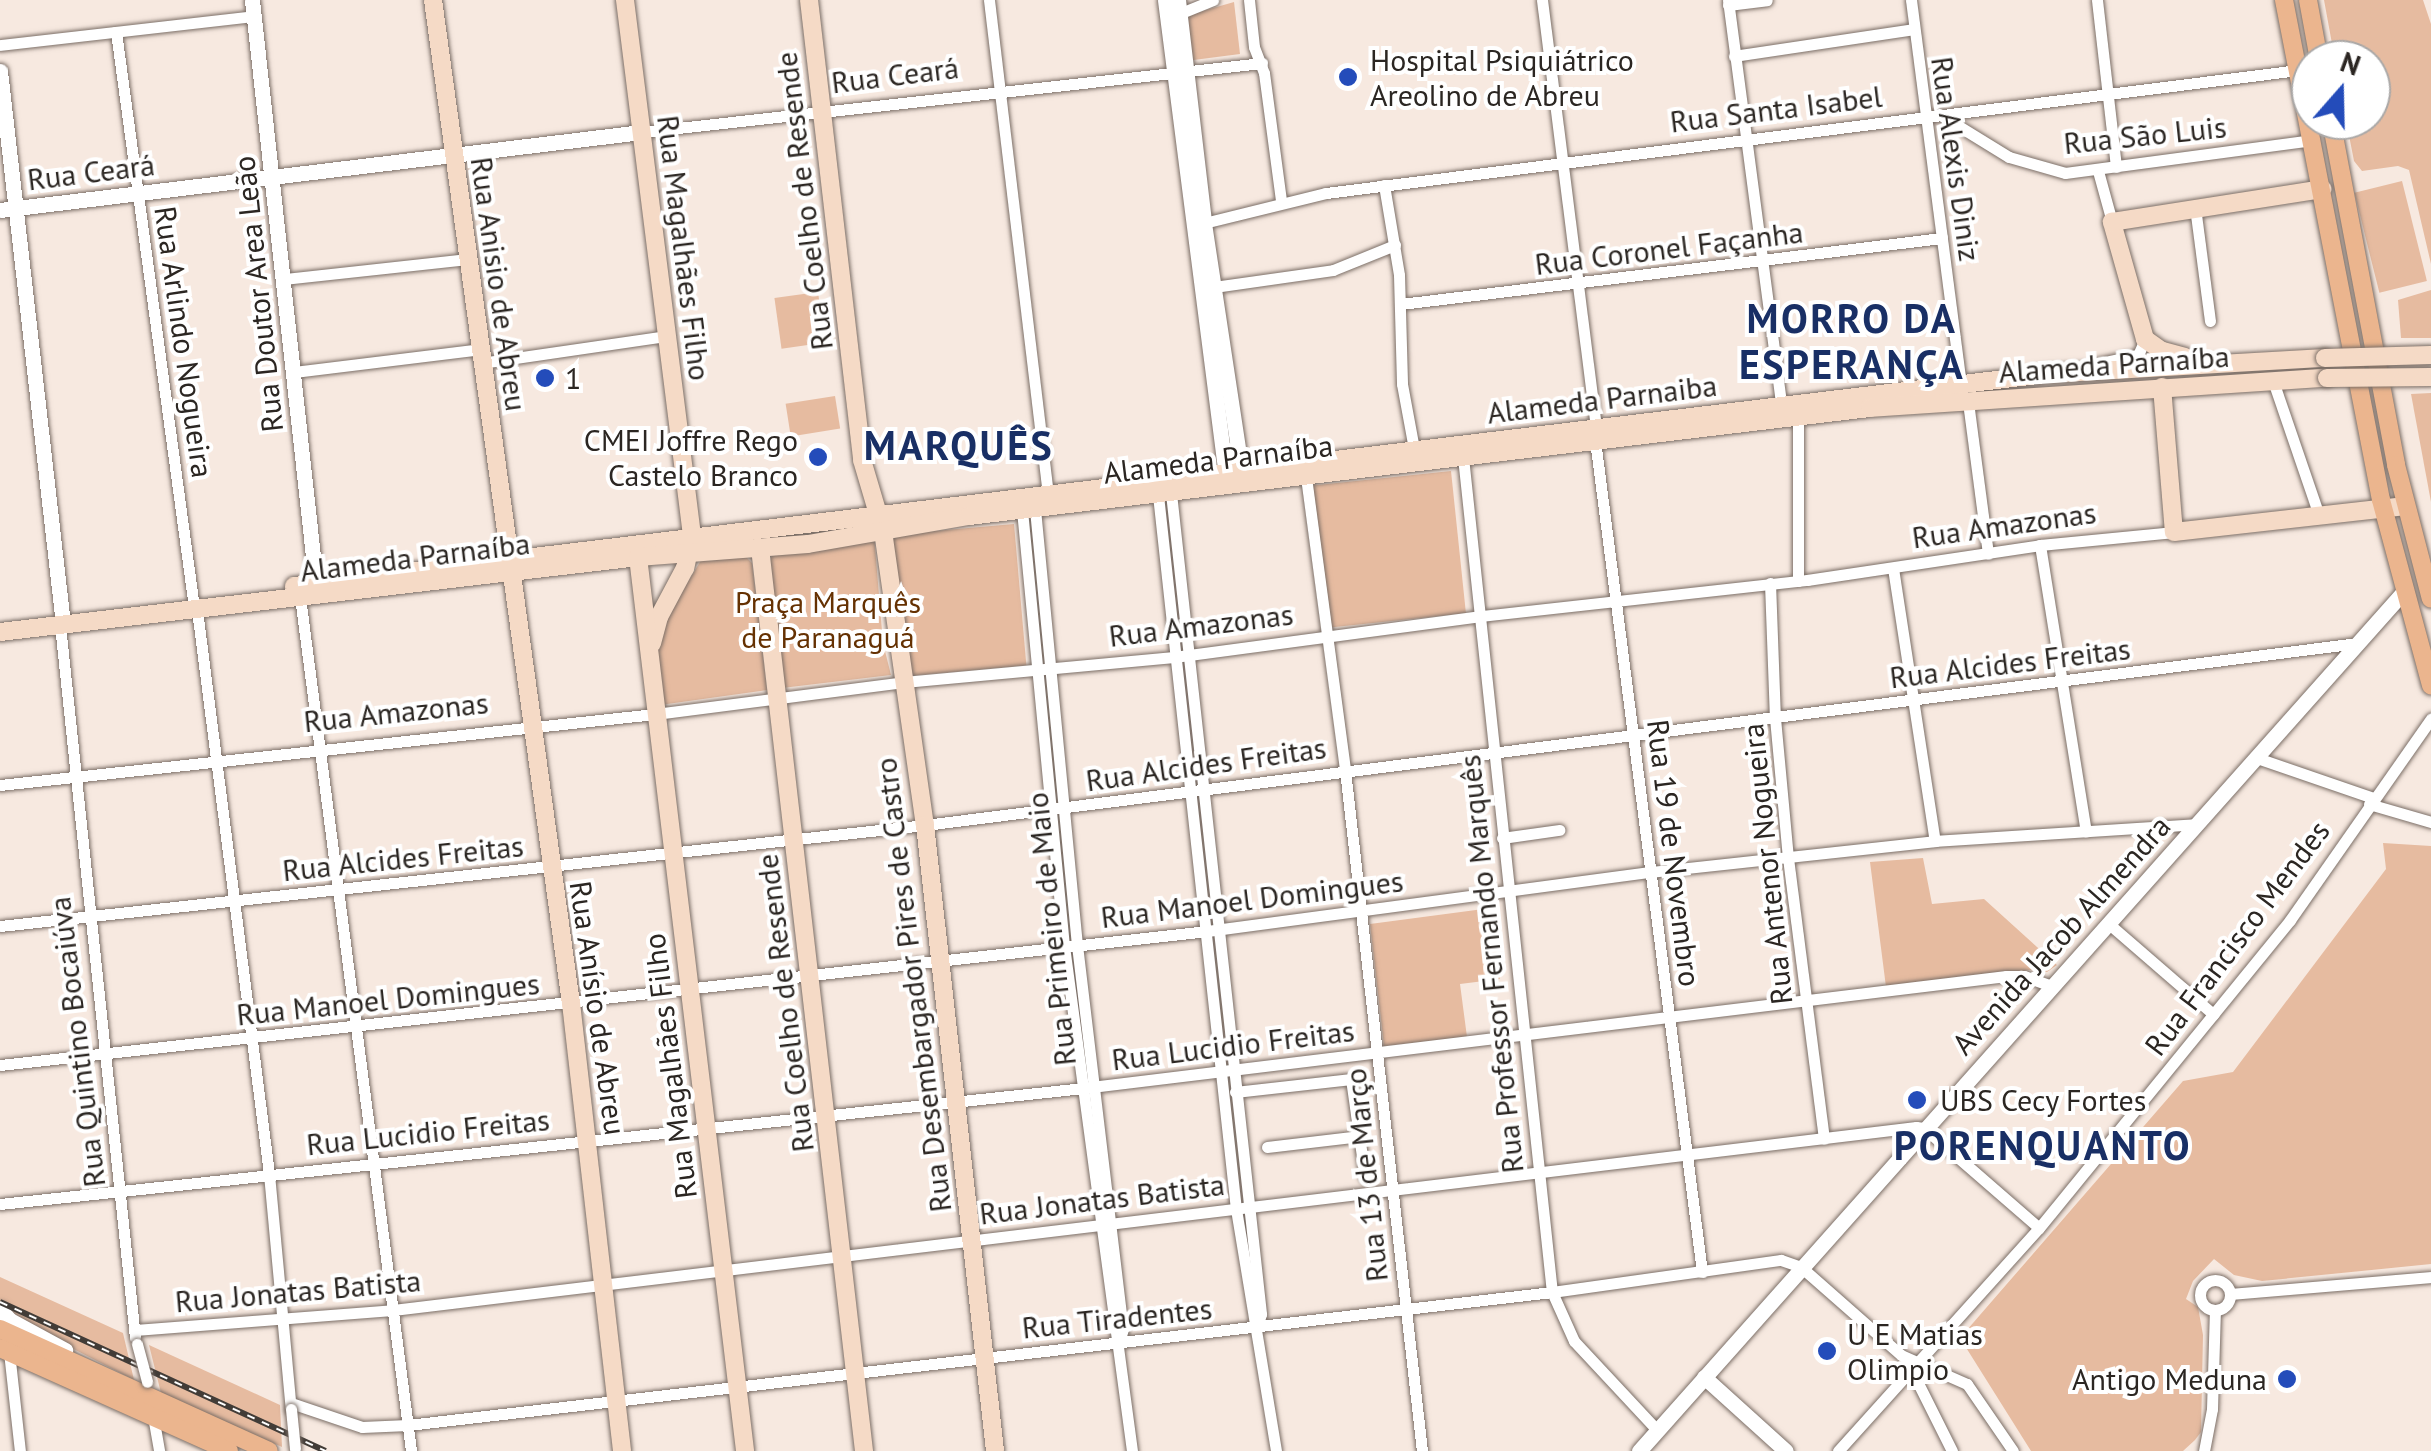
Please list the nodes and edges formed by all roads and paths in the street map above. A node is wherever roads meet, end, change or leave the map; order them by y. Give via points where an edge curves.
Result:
1 (433, 0) edge
2 (624, 0) edge
3 (808, 0) edge
4 (988, 0) edge
5 (1165, 0) edge
6 (1213, 0) edge
7 (1249, 0) edge
8 (1542, 0) edge
9 (1768, 0) edge
10 (1911, 0) edge
11 (2098, 0) edge
12 (2284, 0) edge
13 (2308, 0) edge
14 (1728, 2) edge
15 (253, 8) edge
16 (1175, 11) edge
17 (1914, 29) junction
18 (116, 32) junction
19 (2292, 40) edge
20 (2315, 40) edge
21 (0, 45) edge
22 (1734, 56) junction
23 (1262, 62) junction
24 (1180, 70) junction
25 (0, 71) edge
26 (2291, 71) edge
27 (1000, 90) junction
28 (2107, 92) junction
29 (822, 112) junction
30 (1939, 114) junction
31 (1924, 116) junction
32 (642, 132) junction
33 (1744, 139) junction
34 (2311, 140) joint
35 (2335, 140) edge
36 (454, 158) junction
37 (1560, 161) junction
38 (2116, 167) junction
39 (2098, 172) junction
40 (275, 179) junction
41 (1384, 185) junction
42 (2322, 189) junction
43 (138, 194) junction
44 (1280, 201) junction
45 (2195, 206) junction
46 (7, 209) edge
47 (2112, 222) junction
48 (1204, 223) junction
49 (1942, 238) junction
50 (1395, 245) junction
51 (467, 259) junction
52 (1761, 263) junction
53 (284, 279) junction
54 (1578, 284) junction
55 (1214, 287) junction
56 (1401, 304) junction
57 (2365, 310) junction
58 (2343, 314) junction
59 (2210, 321) dead end
60 (667, 336) junction
61 (2145, 339) junction
62 (2431, 355) edge
63 (480, 356) junction
64 (2210, 362) junction
65 (294, 372) junction
66 (2045, 374) junction
67 (2431, 376) edge
68 (2273, 381) junction
69 (2162, 387) junction
70 (1964, 393) junction
71 (1781, 404) junction
72 (1798, 417) junction
73 (1596, 434) junction
74 (1414, 449) junction
75 (1463, 456) junction
76 (1306, 477) junction
77 (1235, 478) junction
78 (1048, 494) junction
79 (1164, 494) junction
80 (2382, 505) junction
81 (2406, 506) junction
82 (1029, 509) junction
83 (2319, 515) junction
84 (880, 522) junction
85 (2174, 532) junction
86 (691, 544) junction
87 (2040, 546) junction
88 (760, 548) junction
89 (1988, 554) junction
90 (638, 557) junction
91 (510, 567) junction
92 (1893, 568) junction
93 (1798, 581) junction
94 (316, 583) junction
95 (1770, 583) junction
96 (2406, 590) junction
97 (300, 597) junction
98 (2431, 599) edge
99 (1616, 601) junction
100 (195, 605) junction
101 (1481, 616) junction
102 (61, 620) junction
103 (0, 621) edge
104 (0, 632) edge
105 (1326, 638) junction
106 (2358, 643) junction
107 (1180, 656) junction
108 (1046, 669) junction
109 (650, 674) junction
110 (904, 682) junction
111 (2062, 682) junction
112 (2431, 684) edge
113 (777, 696) junction
114 (1916, 700) junction
115 (655, 714) junction
116 (1775, 718) junction
117 (2431, 719) edge
118 (533, 724) junction
119 (1634, 736) junction
120 (320, 748) junction
121 (1493, 754) junction
122 (2258, 758) junction
123 (217, 760) junction
124 (1345, 770) junction
125 (74, 777) junction
126 (0, 785) edge
127 (1196, 792) junction
128 (2371, 801) junction
129 (1059, 809) junction
130 (2431, 822) edge
131 (2198, 824) junction
132 (925, 826) junction
133 (2152, 826) junction
134 (1559, 830) dead end
135 (2086, 831) junction
136 (1502, 838) junction
137 (794, 840) junction
138 (1935, 841) junction
139 (2179, 845) junction
140 (673, 853) junction
141 (1788, 858) junction
142 (552, 867) junction
143 (1650, 872) junction
144 (337, 889) junction
145 (1508, 892) junction
146 (233, 900) junction
147 (1362, 912) junction
148 (89, 916) junction
149 (2109, 924) junction
150 (0, 926) edge
151 (1214, 930) junction
152 (1071, 946) junction
153 (940, 960) junction
154 (809, 976) junction
155 (2052, 986) junction
156 (688, 991) junction
157 (1807, 1002) junction
158 (570, 1003) junction
159 (2213, 1014) junction
160 (1669, 1020) junction
161 (356, 1026) junction
162 (1524, 1036) junction
163 (252, 1039) junction
164 (1090, 1039) junction
165 (1076, 1041) junction
166 (1378, 1053) junction
167 (106, 1055) junction
168 (0, 1065) edge
169 (1227, 1069) junction
170 (1090, 1087) junction
171 (1235, 1092) junction
172 (955, 1102) junction
173 (827, 1116) junction
174 (705, 1128) junction
175 (1924, 1128) junction
176 (1360, 1136) junction
177 (1824, 1140) junction
178 (588, 1141) junction
179 (1267, 1147) dead end
180 (1687, 1157) junction
181 (376, 1161) junction
182 (268, 1174) junction
183 (1540, 1174) junction
184 (1365, 1177) dead end
185 (1394, 1189) junction
186 (122, 1192) junction
187 (0, 1204) edge
188 (1243, 1208) junction
189 (1106, 1225) junction
190 (2039, 1228) junction
191 (970, 1240) junction
192 (840, 1256) junction
193 (721, 1268) junction
194 (1801, 1268) junction
195 (1702, 1272) junction
196 (2431, 1277) edge
197 (605, 1281) junction
198 (1552, 1292) junction
199 (2230, 1294) junction
200 (1406, 1308) junction
201 (393, 1310) junction
202 (2214, 1310) junction
203 (3, 1319) edge
204 (284, 1320) junction
205 (1258, 1327) junction
206 (136, 1337) junction
207 (1120, 1342) junction
208 (4, 1350) edge
209 (984, 1358) junction
210 (1916, 1364) junction
211 (856, 1372) junction
212 (1704, 1377) junction
213 (738, 1386) junction
214 (148, 1390) junction
215 (616, 1400) junction
216 (291, 1406) junction
217 (154, 1416) junction
218 (408, 1425) junction
219 (1657, 1430) junction
220 (226, 1450) edge
221 (295, 1450) edge
222 (20, 1451) edge
223 (159, 1451) edge
224 (198, 1451) edge
225 (269, 1451) edge
226 (412, 1451) edge
227 (622, 1451) edge
228 (745, 1451) edge
229 (864, 1451) edge
230 (996, 1451) edge
231 (1132, 1451) edge
232 (1276, 1451) edge
233 (1422, 1451) edge
234 (1638, 1451) edge
235 (1786, 1451) edge
236 (1838, 1451) edge
237 (1952, 1451) edge
238 (2014, 1451) edge
239 (2204, 1451) edge

1 - 36 main road, Rua Anisio de Abreu
2 - 32 main road, Rua Magalhães Filho
3 - 29 main road, Rua Coelho de Resende
4 - 27 street
5 - 16 street
6 - 16 street
7 - 23 street
8 - 37 street, Rua 19 de Novembro
9 - 14 street
10 - 17 street, Rua Alexis Diniz
11 - 28 street
12 - 19 main road
13 - 20 main road
14 - 22 street
15 - 18 street
15 - 40 street, Rua Doutor Area Leão
16 - 24 street
17 - 22 street
17 - 31 street, Rua Alexis Diniz
18 - 21 street
18 - 43 street, Rua Arlindo Nogueira
22 - 33 street
23 - 24 street, Rua Ceará
23 - 44 street
24 - 27 street, Rua Ceará
24 - 48 street
24 - 77 street
25 - 46 street, Rua Quintino Bocaiúva
26 - 28 street, Rua Santa Isabel
27 - 29 street, Rua Ceará
27 - 78 street
28 - 30 street, Rua Santa Isabel
28 - 38 street
29 - 32 street, Rua Ceará
29 - 84 main road, Rua Coelho de Resende via 862,460
30 - 31 street, Rua Santa Isabel
30 - 39 street, Rua São Luis via 1984,145 2037,168
31 - 33 street, Rua Santa Isabel
31 - 49 street, Rua Alexis Diniz
32 - 36 street, Rua Ceará
32 - 60 main road, Rua Magalhães Filho
33 - 37 street, Rua Santa Isabel
33 - 52 street
34 - 38 street, Rua São Luis
34 - 42 main road
35 - 57 main road
36 - 40 street, Rua Ceará
36 - 51 main road, Rua Anisio de Abreu
37 - 41 street, Rua Santa Isabel
37 - 54 street, Rua 19 de Novembro
38 - 39 street, Rua São Luis
39 - 47 street
40 - 43 street, Rua Ceará
40 - 53 street, Rua Doutor Area Leão
41 - 44 street, Rua Santa Isabel
41 - 50 street
42 - 45 main road
42 - 58 main road
43 - 46 street, Rua Ceará
43 - 100 street, Rua Arlindo Nogueira
44 - 48 street, Rua Santa Isabel
45 - 47 main road
45 - 59 street
46 - 102 street, Rua Quintino Bocaiúva
47 - 61 main road
48 - 55 street
49 - 52 street, Rua Coronel Façanha
49 - 70 street, Rua Alexis Diniz
50 - 55 street via 1333,270
50 - 56 street
51 - 53 street
51 - 63 main road, Rua Anisio de Abreu
52 - 54 street, Rua Coronel Façanha
52 - 71 street
53 - 65 street, Rua Doutor Area Leão
54 - 56 street, Rua Coronel Façanha
54 - 73 street, Rua 19 de Novembro
55 - 77 street
56 - 74 street via 1402,384
57 - 58 main road
57 - 81 main road
58 - 80 main road
60 - 63 street
60 - 86 main road, Rua Magalhães Filho
61 - 64 main road via 2162,351
61 - 66 street, Alameda Parnaiba via 2138,355
62 - 64 main road, Alameda Parnaiba, bridge
63 - 65 street
63 - 91 main road, Rua Anisio de Abreu
64 - 66 main road, Alameda Parnaiba
65 - 94 street, Rua Doutor Area Leão
66 - 70 main road, Alameda Parnaiba
67 - 68 main road, Alameda Parnaíba, bridge
68 - 69 main road, Alameda Parnaíba
68 - 83 street
69 - 70 main road, Alameda Parnaíba
69 - 85 main road
70 - 71 main road, Alameda Parnaiba
70 - 72 main road, Alameda Parnaíba
70 - 89 street, Rua Alexis Diniz
71 - 73 main road, Alameda Parnaiba
72 - 73 main road, Alameda Parnaíba
72 - 93 street
73 - 74 main road, Alameda Parnaiba
73 - 75 main road, Alameda Parnaíba
73 - 99 street, Rua 19 de Novembro
74 - 77 main road, Alameda Parnaiba
75 - 76 main road, Alameda Parnaíba
75 - 101 street, Rua Professor Fernando Marquês
76 - 77 main road, Alameda Parnaíba
76 - 105 street, Rua 13 de Março
77 - 78 main road, Alameda Parnaíba
77 - 79 main road, Alameda Parnaíba
78 - 84 main road, Alameda Parnaíba
79 - 82 main road, Alameda Parnaíba
79 - 107 street
80 - 81 main road, Rua Amazonas
80 - 83 main road, Rua Amazonas
80 - 96 main road
81 - 98 main road
82 - 84 main road, Alameda Parnaíba
82 - 108 street, Rua Primeiro de Maio
83 - 85 main road, Rua Amazonas
84 - 86 main road, Alameda Parnaíba
84 - 88 main road, Alameda Parnaíba
84 - 110 main road, Rua Desembargador Pires de Castro
85 - 87 street, Rua Amazonas
86 - 88 main road, Alameda Parnaíba
86 - 90 main road, Alameda Parnaíba
86 - 91 main road, Alameda Parnaíba
86 - 109 main road, Rua Magalhães Filho via 659,617
87 - 89 street, Rua Amazonas
87 - 111 street
88 - 113 main road, Rua Coelho de Resende
89 - 92 street, Rua Amazonas
90 - 91 main road, Alameda Parnaíba
90 - 109 main road, Rua Magalhães Filho
91 - 94 main road
91 - 97 main road, Alameda Parnaíba
91 - 118 main road, Rua Anísio de Abreu
92 - 93 street, Rua Amazonas
92 - 114 street
93 - 95 street, Rua Amazonas
94 - 100 main road
95 - 99 street, Rua Amazonas
95 - 116 street, Rua Antenor Nogueira
96 - 106 street, Avenida Jacob Almendra
96 - 112 main road
97 - 100 main road, Alameda Parnaíba
97 - 120 street
99 - 101 street, Rua Amazonas
99 - 119 street, Rua 19 de Novembro
100 - 102 main road, Alameda Parnaíba
100 - 123 street, Rua Arlindo Nogueira
101 - 105 street, Rua Amazonas
101 - 121 street, Rua Professor Fernando Marquês
102 - 103 main road
102 - 104 main road, Alameda Parnaíba
102 - 125 street, Rua Quintino Bocaiúva
105 - 107 street, Rua Amazonas
105 - 124 street, Rua 13 de Março
106 - 111 street, Rua Alcides Freitas
106 - 122 street, Avenida Jacob Almendra
107 - 108 street, Rua Amazonas
107 - 127 street
108 - 110 street, Rua Amazonas
108 - 129 street, Rua Primeiro de Maio
109 - 115 main road, Rua Magalhães Filho
110 - 113 street, Rua Amazonas
110 - 132 main road, Rua Desembargador Pires de Castro
111 - 114 street, Rua Alcides Freitas
111 - 135 street
113 - 115 street, Rua Amazonas
113 - 137 main road, Rua Coelho de Resende
114 - 116 street, Rua Alcides Freitas
114 - 138 street
115 - 118 street, Rua Amazonas
115 - 140 main road, Rua Magalhães Filho
116 - 119 street, Rua Alcides Freitas
116 - 141 street, Rua Antenor Nogueira
117 - 128 street, Rua Francisco Mendes
118 - 120 street, Rua Amazonas
118 - 142 main road, Rua Anísio de Abreu
119 - 121 street, Rua Alcides Freitas
119 - 143 street, Rua 19 de Novembro
120 - 123 street, Rua Amazonas
120 - 144 street
121 - 124 street, Rua Alcides Freitas
121 - 136 street, Rua Professor Fernando Marquês
122 - 128 street
122 - 131 street, Avenida Jacob Almendra
123 - 125 street, Rua Amazonas
123 - 146 street, Rua Arlindo Nogueira
124 - 127 street, Rua Alcides Freitas
124 - 147 street, Rua 13 de Março
125 - 126 street, Rua Amazonas
125 - 148 street, Rua Quintino Bocaiúva
127 - 129 street, Rua Alcides Freitas
127 - 151 street
128 - 130 street
128 - 159 street, Rua Francisco Mendes via 2290,920
129 - 132 street, Rua Alcides Freitas
129 - 152 street, Rua Primeiro de Maio
131 - 133 street, Rua Manoel Domingues
131 - 139 street, Avenida Jacob Almendra
132 - 137 street, Rua Alcides Freitas
132 - 153 main road, Rua Desembargador Pires de Castro
133 - 135 street, Rua Manoel Domingues
133 - 139 street
134 - 136 street
135 - 138 street, Rua Manoel Domingues
136 - 145 street, Rua Professor Fernando Marquês
137 - 140 street, Rua Alcides Freitas
137 - 154 main road, Rua Coelho de Resende
138 - 141 street, Rua Manoel Domingues
139 - 149 street, Avenida Jacob Almendra
140 - 142 street, Rua Alcides Freitas
140 - 156 main road, Rua Magalhães Filho
141 - 143 street, Rua Manoel Domingues
141 - 157 street, Rua Antenor Nogueira
142 - 144 street, Rua Alcides Freitas
142 - 158 main road, Rua Anísio de Abreu
143 - 145 street, Rua Manoel Domingues
143 - 160 street, Rua 19 de Novembro
144 - 146 street, Rua Alcides Freitas
144 - 161 street
145 - 147 street, Rua Manoel Domingues
145 - 162 street, Rua Professor Fernando Marquês
146 - 148 street, Rua Alcides Freitas
146 - 163 street, Rua Arlindo Nogueira
147 - 151 street, Rua Manoel Domingues
147 - 166 street, Rua 13 de Março
148 - 150 street, Rua Alcides Freitas
148 - 167 street, Rua Quintino Bocaiúva
149 - 155 street, Avenida Jacob Almendra
149 - 159 street
151 - 152 street, Rua Manoel Domingues
151 - 169 street
152 - 153 street, Rua Manoel Domingues
152 - 164 street, Rua Primeiro de Maio
152 - 165 street, Rua Primeiro de Maio
153 - 154 street, Rua Manoel Domingues
153 - 172 main road, Rua Desembargador Pires de Castro
154 - 156 street, Rua Manoel Domingues
154 - 173 main road, Rua Coelho de Resende
155 - 157 street, Rua Lucidio Freitas via 2006,976
155 - 175 street, Avenida Jacob Almendra
156 - 158 street, Rua Manoel Domingues
156 - 174 main road, Rua Magalhães Filho
157 - 160 street, Rua Lucidio Freitas
157 - 177 street, Rua Antenor Nogueira
158 - 161 street, Rua Manoel Domingues
158 - 178 main road, Rua Anísio de Abreu
159 - 190 street, Rua Francisco Mendes
160 - 162 street, Rua Lucidio Freitas
160 - 180 street, Rua 19 de Novembro
161 - 163 street, Rua Manoel Domingues
161 - 181 street
162 - 166 street, Rua Lucidio Freitas
162 - 183 street, Rua Professor Fernando Marquês
163 - 167 street, Rua Manoel Domingues
163 - 182 street, Rua Arlindo Nogueira
164 - 165 street
164 - 170 street, Rua Primeiro de Maio
165 - 170 street, Rua Primeiro de Maio
166 - 169 street, Rua Lucidio Freitas
166 - 185 street, Rua 13 de Março
167 - 168 street, Rua Manoel Domingues
167 - 186 street, Rua Quintino Bocaiúva
169 - 170 street, Rua Lucidio Freitas
169 - 171 street
169 - 188 street
170 - 172 street, Rua Lucidio Freitas
170 - 189 street, Rua Primeiro de Maio
171 - 176 street via 1351,1079
171 - 188 street
172 - 173 street, Rua Lucidio Freitas
172 - 191 main road, Rua Desembargador Pires de Castro
173 - 174 street, Rua Lucidio Freitas
173 - 192 main road, Rua Coelho de Resende
174 - 178 street, Rua Lucidio Freitas
174 - 193 main road, Rua Magalhães Filho
175 - 177 street, Rua Jonatas Batista
175 - 190 street
175 - 194 street, Avenida Jacob Almendra
176 - 179 street
176 - 184 street
177 - 180 street, Rua Jonatas Batista
178 - 181 street, Rua Lucidio Freitas
178 - 197 main road, Rua Anísio de Abreu
180 - 183 street, Rua Jonatas Batista
180 - 195 street, Rua 19 de Novembro
181 - 182 street, Rua Lucidio Freitas
181 - 201 street
182 - 186 street, Rua Lucidio Freitas
182 - 204 street, Rua Arlindo Nogueira
183 - 185 street, Rua Jonatas Batista
183 - 198 street, Rua Professor Fernando Marquês
185 - 188 street, Rua Jonatas Batista
185 - 200 street, Rua 13 de Março
186 - 187 street, Rua Lucidio Freitas
186 - 206 street, Rua Quintino Bocaiúva
188 - 189 street, Rua Jonatas Batista
188 - 205 street via 1251,1314
189 - 191 street, Rua Jonatas Batista
189 - 207 street, Rua Primeiro de Maio
190 - 210 street, Rua Francisco Mendes
191 - 192 street, Rua Jonatas Batista
191 - 209 main road, Rua Desembargador Pires de Castro
192 - 193 street, Rua Jonatas Batista
192 - 211 main road, Rua Coelho de Resende
193 - 197 street, Rua Jonatas Batista
193 - 213 main road, Rua Magalhães Filho
194 - 195 street, Rua Tiradentes via 1780,1260
194 - 210 street
194 - 212 street, Avenida Jacob Almendra
195 - 198 street, Rua Tiradentes
196 - 199 street
197 - 201 street, Rua Jonatas Batista
197 - 215 main road, Rua Anísio de Abreu
198 - 200 street, Rua Tiradentes
198 - 219 street, Rua Professor Fernando Marquês via 1574,1340
199 - 202 street
199 - 202 street via 2223,1282 2204,1284 2200,1298
200 - 205 street, Rua Tiradentes
200 - 233 street, Rua 13 de Março
201 - 204 street, Rua Jonatas Batista
201 - 218 street
202 - 239 street via 2212,1409
203 - 214 main road via 101,1376
204 - 206 street, Rua Jonatas Batista
204 - 216 street, Rua Arlindo Nogueira
205 - 207 street, Rua Tiradentes
205 - 232 street
206 - 214 street, Rua Quintino Bocaiúva, bridge
207 - 209 street, Rua Tiradentes
207 - 231 street, Rua Primeiro de Maio
208 - 217 main road
208 - 222 street
209 - 211 street, Rua Tiradentes
209 - 230 main road, Rua Desembargador Pires de Castro
210 - 236 street, Rua Francisco Mendes
210 - 237 street via 1918,1383
210 - 238 street via 1967,1384
211 - 213 street, Rua Tiradentes
211 - 229 main road, Rua Coelho de Resende
212 - 219 street, Avenida Jacob Almendra
212 - 235 street
213 - 215 street, Rua Tiradentes
213 - 228 main road, Rua Magalhães Filho
214 - 217 street, Rua Quintino Bocaiúva
214 - 225 main road
215 - 218 street, Rua Tiradentes
215 - 227 main road, Rua Anísio de Abreu
216 - 218 street, Rua Tiradentes via 362,1427
216 - 221 street, Rua Arlindo Nogueira, bridge
217 - 220 main road
217 - 223 street, Rua Quintino Bocaiúva
218 - 226 street
219 - 234 street, Avenida Jacob Almendra
220 - 224 street

